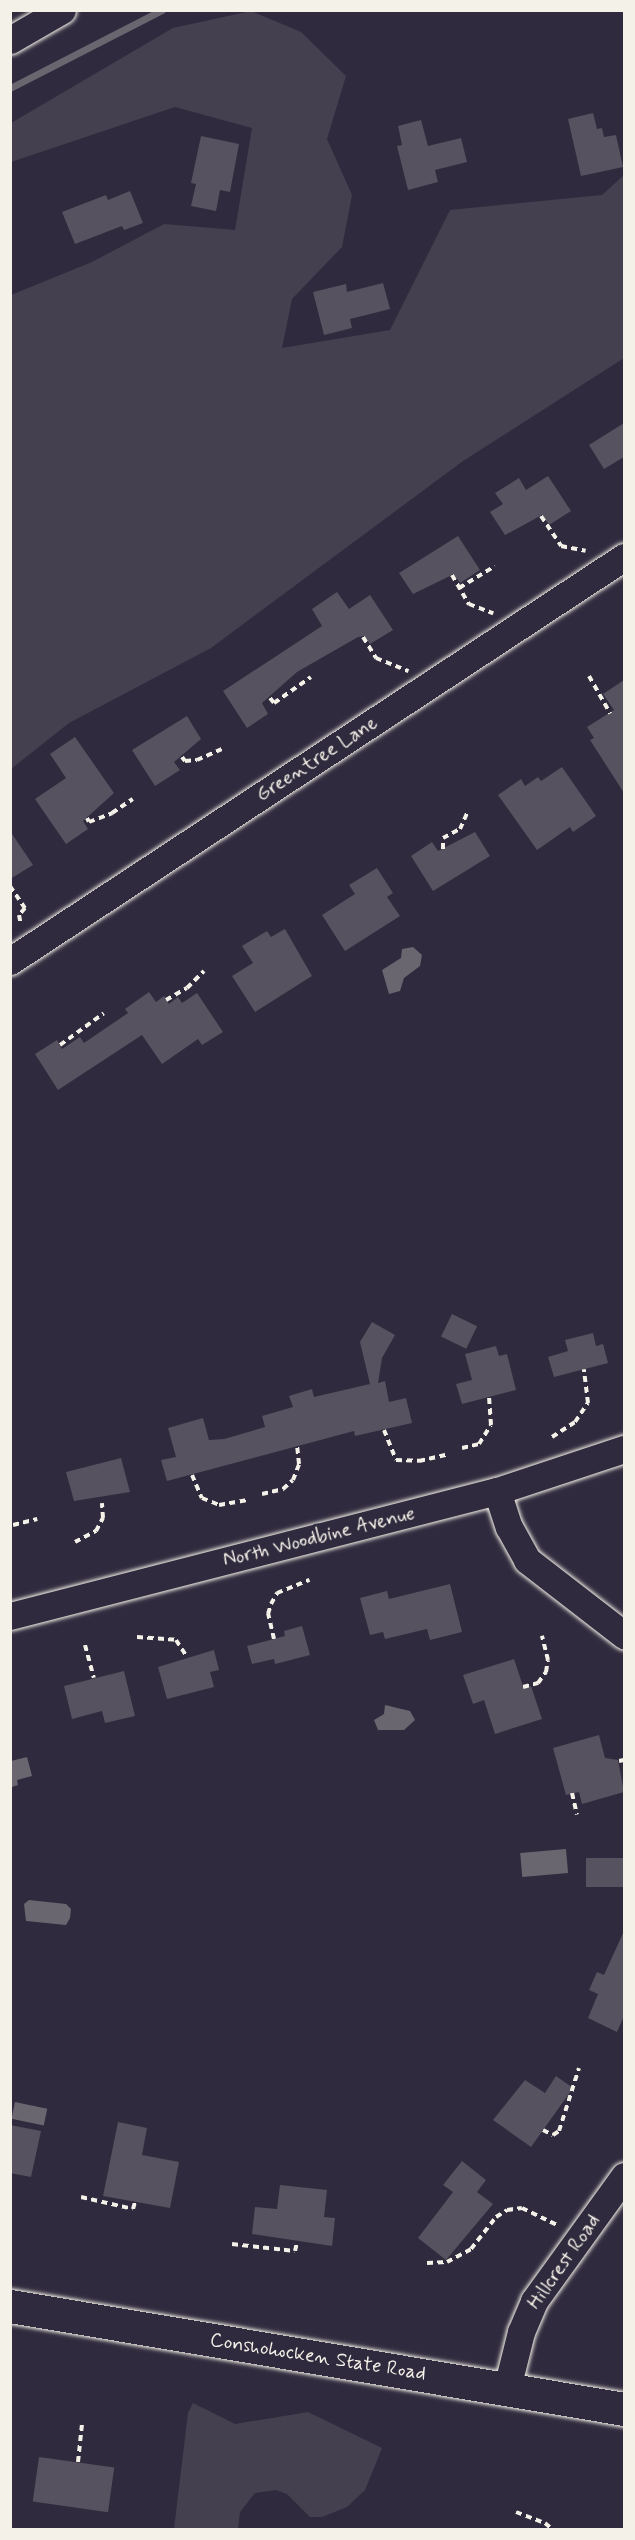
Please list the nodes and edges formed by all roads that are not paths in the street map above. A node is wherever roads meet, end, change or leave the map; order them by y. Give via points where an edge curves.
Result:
1 (62, 10) edge
2 (10, 40) edge
3 (614, 564) edge
4 (10, 961) edge
5 (624, 1449) edge
6 (497, 1491) junction
7 (10, 1616) edge
8 (624, 1635) edge
9 (624, 2176) edge
10 (10, 2306) edge
11 (507, 2388) junction
12 (624, 2409) edge

1 - 2 street
3 - 4 street, Greentree Lane
5 - 6 street, North Woodbine Avenue
6 - 7 street, North Woodbine Avenue
6 - 8 street via 509,1527 527,1560
9 - 11 street, Hillcrest Road via 528,2312
10 - 11 main road, Conshohocken State Road
11 - 12 main road, Conshohocken State Road

